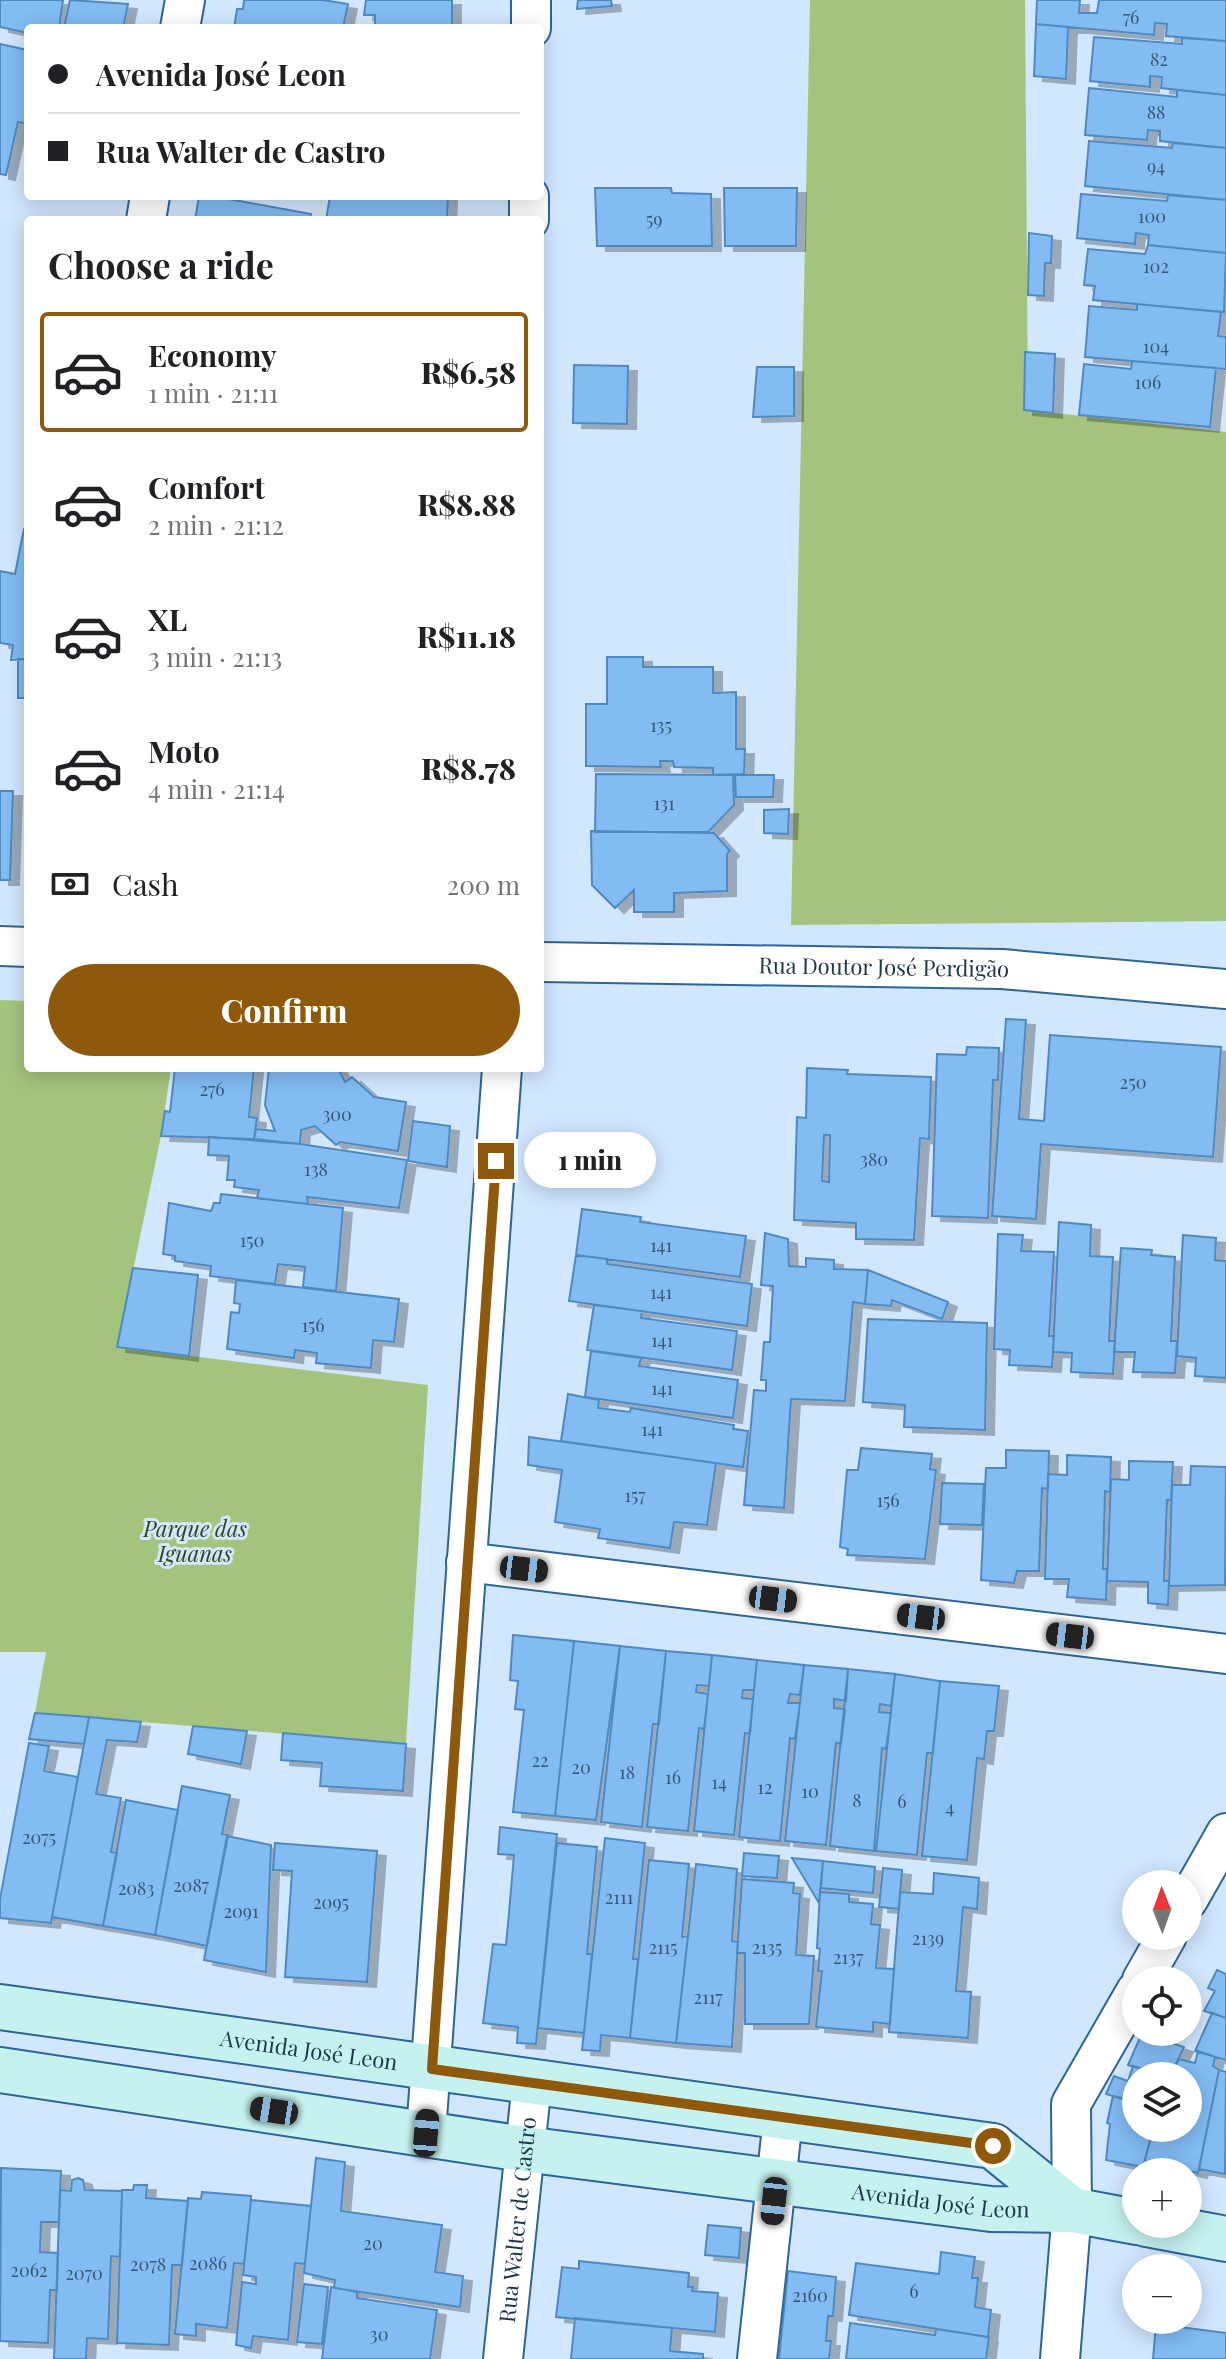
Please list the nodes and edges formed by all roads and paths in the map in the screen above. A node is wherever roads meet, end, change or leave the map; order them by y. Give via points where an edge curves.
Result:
1 (185, 0) edge
2 (531, 0) edge
3 (181, 24) edge
4 (531, 24) edge
5 (0, 946) edge
6 (24, 947) edge
7 (544, 962) edge
8 (1226, 989) edge
9 (502, 1072) edge
10 (466, 1562) junction
11 (1226, 1654) edge
12 (1226, 1833) edge
13 (1202, 1875) edge
14 (0, 2007) edge
15 (1122, 2015) edge
16 (432, 2069) junction
17 (0, 2070) edge
18 (532, 2082) junction
19 (783, 2118) junction
20 (426, 2133) junction
21 (524, 2149) junction
22 (776, 2182) junction
23 (1072, 2210) junction
24 (1122, 2219) edge
25 (1202, 2234) edge
26 (1226, 2239) edge
27 (503, 2359) edge
28 (757, 2359) edge
29 (1060, 2359) edge

1 - 3 street
2 - 4 street
5 - 6 street
7 - 8 street, Rua Doutor José Perdigão via 1002,969
9 - 10 street
10 - 11 street
10 - 16 street
12 - 13 street
14 - 16 main road, Avenida José Leon
15 - 23 street via 1071,2104
16 - 18 main road, Avenida José Leon
16 - 20 street
17 - 20 main road, Avenida José Leon
18 - 19 main road, Avenida José Leon
18 - 21 street, Rua Walter de Castro
19 - 22 street
19 - 23 main road, Avenida José Leon via 993,2146
20 - 21 main road, Avenida José Leon
21 - 22 main road, Avenida José Leon
21 - 27 street, Rua Walter de Castro
22 - 23 main road, Avenida José Leon via 991,2209
22 - 28 street
23 - 24 main road, Avenida José Leon
23 - 29 street
25 - 26 main road

